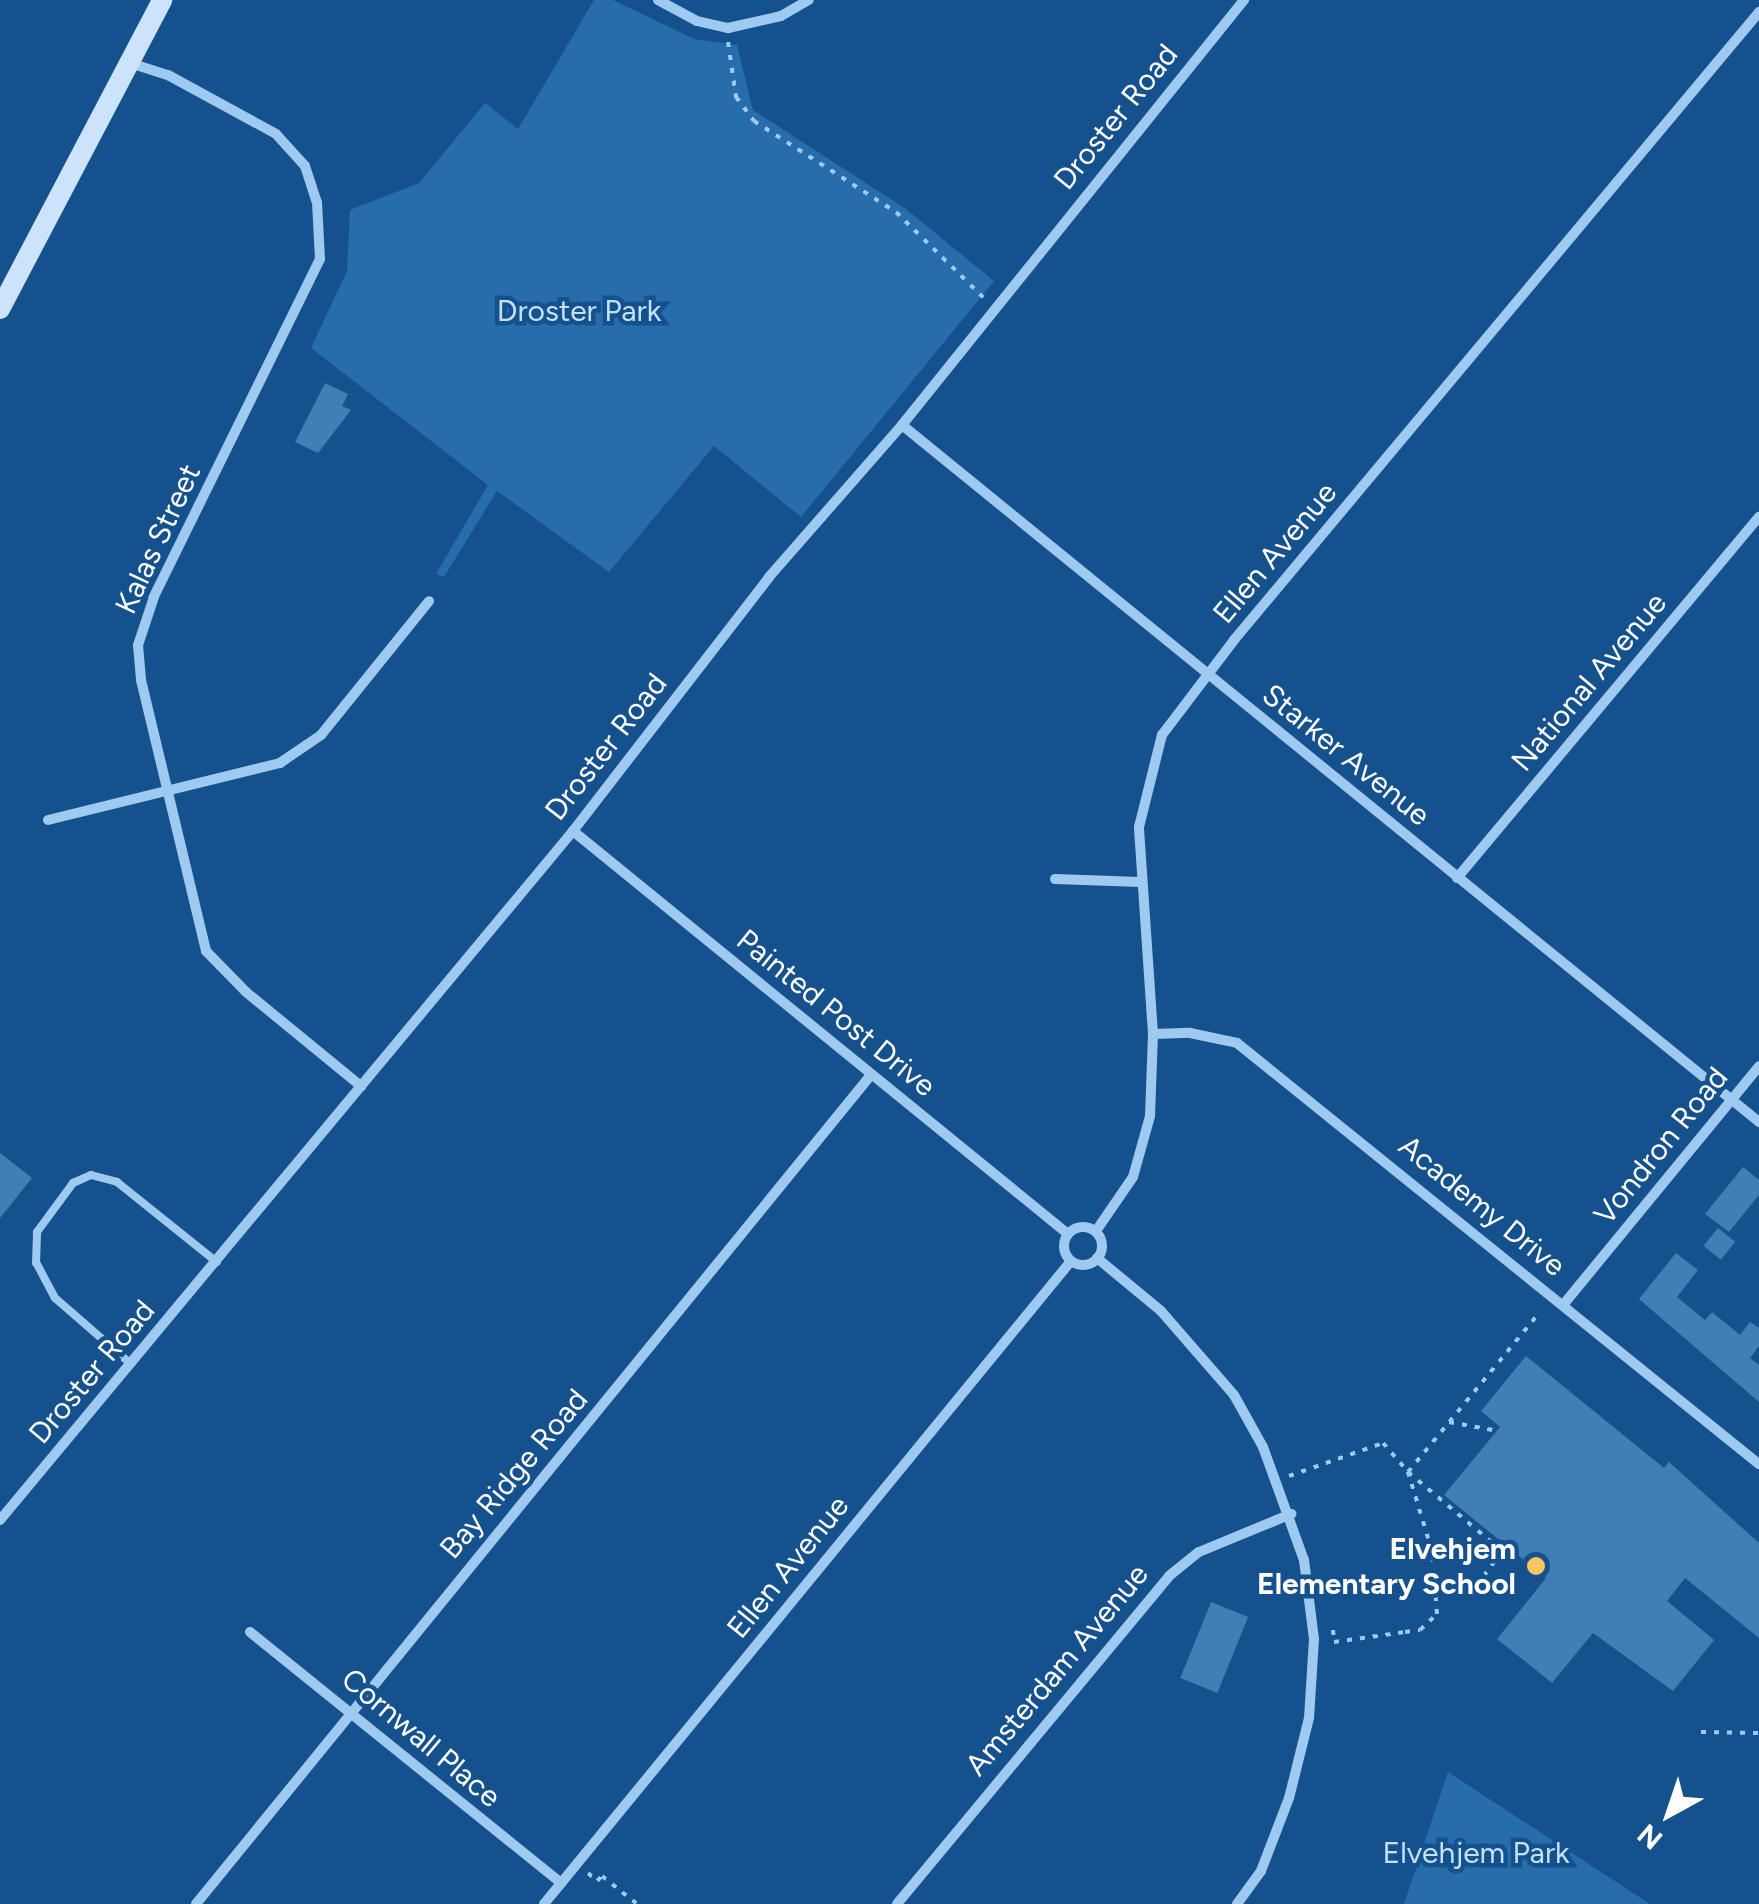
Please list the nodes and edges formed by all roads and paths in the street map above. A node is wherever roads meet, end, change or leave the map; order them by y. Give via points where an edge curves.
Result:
1 (162, 0) edge
2 (658, 0) edge
3 (810, 0) edge
4 (1244, 0) edge
5 (1759, 12) edge
6 (728, 28) junction
7 (130, 63) junction
8 (992, 307) junction
9 (0, 310) edge
10 (902, 425) junction
11 (1759, 517) edge
12 (429, 601) dead end
13 (1208, 675) junction
14 (168, 792) junction
15 (48, 820) dead end
16 (573, 831) junction
17 (1458, 878) junction
18 (1055, 879) dead end
19 (1140, 882) junction
20 (1153, 1034) junction
21 (1759, 1066) edge
22 (870, 1076) junction
23 (361, 1086) junction
24 (1730, 1100) junction
25 (1759, 1122) edge
26 (1096, 1231) junction
27 (1068, 1234) junction
28 (1097, 1258) junction
29 (1071, 1261) junction
30 (217, 1262) junction
31 (1563, 1305) junction
32 (1540, 1312) dead end
33 (132, 1364) junction
34 (1448, 1422) junction
35 (1498, 1431) dead end
36 (1759, 1464) edge
37 (1408, 1472) junction
38 (1277, 1480) junction
39 (1291, 1514) junction
40 (0, 1520) edge
41 (1485, 1574) dead end
42 (1332, 1630) dead end
43 (250, 1632) dead end
44 (352, 1712) junction
45 (1700, 1732) dead end
46 (1759, 1733) edge
47 (576, 1864) junction
48 (561, 1882) junction
49 (196, 1904) edge
50 (544, 1904) edge
51 (636, 1904) edge
52 (898, 1904) edge
53 (1237, 1904) edge

1 - 7 street
2 - 6 street via 697,21
3 - 6 street via 781,16
4 - 8 street, Droster Road
5 - 13 street, Ellen Avenue
6 - 8 path via 727,64 736,97 754,121 896,212
7 - 9 street
7 - 14 street, Kalas Street via 168,75 283,141 311,181 321,244 320,259 140,635 140,680
8 - 10 street, Droster Road
10 - 13 street, Starker Avenue
10 - 16 street, Droster Road via 770,577
11 - 17 street, National Avenue
12 - 14 street via 321,735 299,752 262,770
13 - 17 street, Starker Avenue
13 - 19 street, Ellen Avenue via 1152,756 1139,827
14 - 15 street
14 - 23 street, Kalas Street via 206,951
16 - 22 street, Painted Post Drive
16 - 23 street, Droster Road
17 - 24 street, Starker Avenue
18 - 19 street
19 - 20 street, Ellen Avenue
20 - 26 street, Ellen Avenue via 1154,1086 1143,1148 1133,1176
20 - 31 street, Academy Drive via 1190,1032 1237,1043
21 - 24 street, Vondron Road
22 - 27 street, Painted Post Drive
22 - 44 street, Bay Ridge Road
23 - 30 street, Droster Road
24 - 25 street, Starker Avenue
24 - 31 street, Vondron Road
26 - 27 street
26 - 28 street
27 - 29 street via 1064,1245
28 - 29 street
28 - 38 street via 1192,1342 1234,1395
29 - 47 street, Ellen Avenue
30 - 33 street, Droster Road
30 - 33 lane via 116,1182 91,1175 74,1184 37,1232 36,1263 55,1298
31 - 36 street, Academy Drive
32 - 34 path
33 - 40 street, Droster Road
34 - 35 path
34 - 37 path
37 - 38 path via 1383,1443
37 - 41 path via 1502,1551
37 - 42 path via 1432,1552 1437,1614 1420,1630 1334,1642
38 - 39 street
39 - 52 street, Amsterdam Avenue via 1199,1552 1169,1576
39 - 53 street via 1314,1638 1309,1718 1275,1834
43 - 44 street, Cornwall Place
44 - 48 street, Cornwall Place
44 - 49 street, Bay Ridge Road
45 - 46 path
47 - 48 street, Ellen Avenue
47 - 51 path
48 - 50 street, Ellen Avenue

